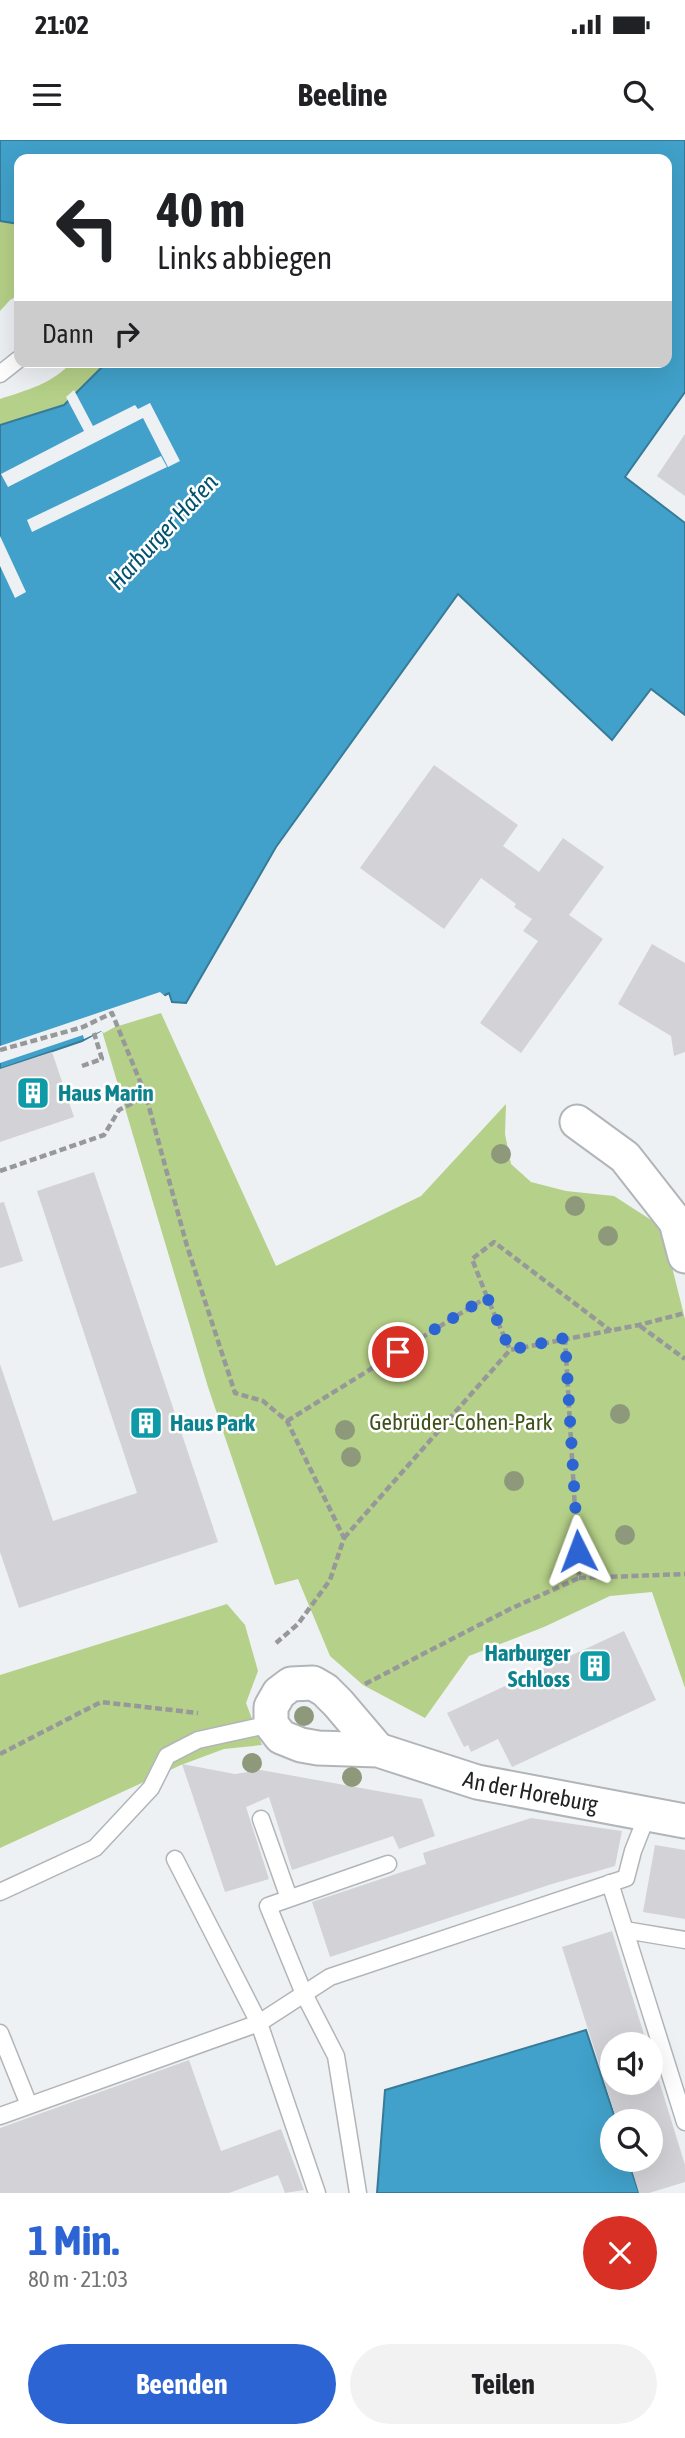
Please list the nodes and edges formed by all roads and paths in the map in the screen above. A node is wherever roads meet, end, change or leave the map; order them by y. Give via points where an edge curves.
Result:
1 (14, 363) edge
2 (0, 374) edge
3 (94, 1032) dead end
4 (0, 1050) edge
5 (82, 1066) dead end
6 (146, 1096) junction
7 (577, 1122) dead end
8 (0, 1171) edge
9 (685, 1256) edge
10 (487, 1297) junction
11 (685, 1313) edge
12 (639, 1325) junction
13 (611, 1331) junction
14 (565, 1338) junction
15 (510, 1350) junction
16 (685, 1359) edge
17 (287, 1421) junction
18 (344, 1538) junction
19 (685, 1574) edge
20 (579, 1578) junction
21 (276, 1643) dead end
22 (338, 1703) junction
23 (211, 1714) dead end
24 (271, 1724) junction
25 (378, 1750) junction
26 (0, 1754) edge
27 (648, 1813) junction
28 (261, 1819) dead end
29 (685, 1821) edge
30 (175, 1859) dead end
31 (388, 1864) dead end
32 (610, 1884) junction
33 (0, 1892) edge
34 (289, 1898) junction
35 (625, 1930) junction
36 (685, 1940) edge
37 (304, 1994) junction
38 (259, 2023) junction
39 (0, 2033) edge
40 (29, 2105) junction
41 (0, 2116) edge
42 (685, 2122) edge
43 (317, 2193) edge
44 (358, 2193) edge

1 - 2 lane
3 - 5 path via 102,1059
4 - 6 path via 83,1027 112,1013
6 - 8 path via 119,1110 104,1135
6 - 17 path via 187,1246 235,1393 263,1401
7 - 9 street via 625,1157 676,1222
10 - 13 path via 472,1259 494,1242
10 - 15 path
10 - 17 path
11 - 12 path
12 - 13 path
12 - 16 path
13 - 14 path
14 - 15 path
14 - 20 path
15 - 18 path
17 - 18 path
18 - 21 path via 330,1580 298,1624
19 - 20 path
20 - 22 path via 497,1615 354,1690
22 - 24 street via 313,1683 291,1684 271,1707
22 - 25 street
23 - 26 path via 101,1702
24 - 25 street, An der Horeburg via 281,1737 301,1745
24 - 33 lane via 198,1740 167,1756 151,1788 95,1848
25 - 27 street, An der Horeburg via 477,1782
27 - 29 street, An der Horeburg
27 - 32 lane via 626,1878
28 - 34 lane
30 - 38 lane
31 - 34 lane
32 - 35 lane
32 - 37 lane via 330,1977
34 - 37 lane via 268,1906
35 - 36 lane
35 - 42 lane
37 - 38 lane
37 - 44 lane via 336,2056
38 - 40 lane
38 - 43 lane
39 - 40 lane
40 - 41 lane

